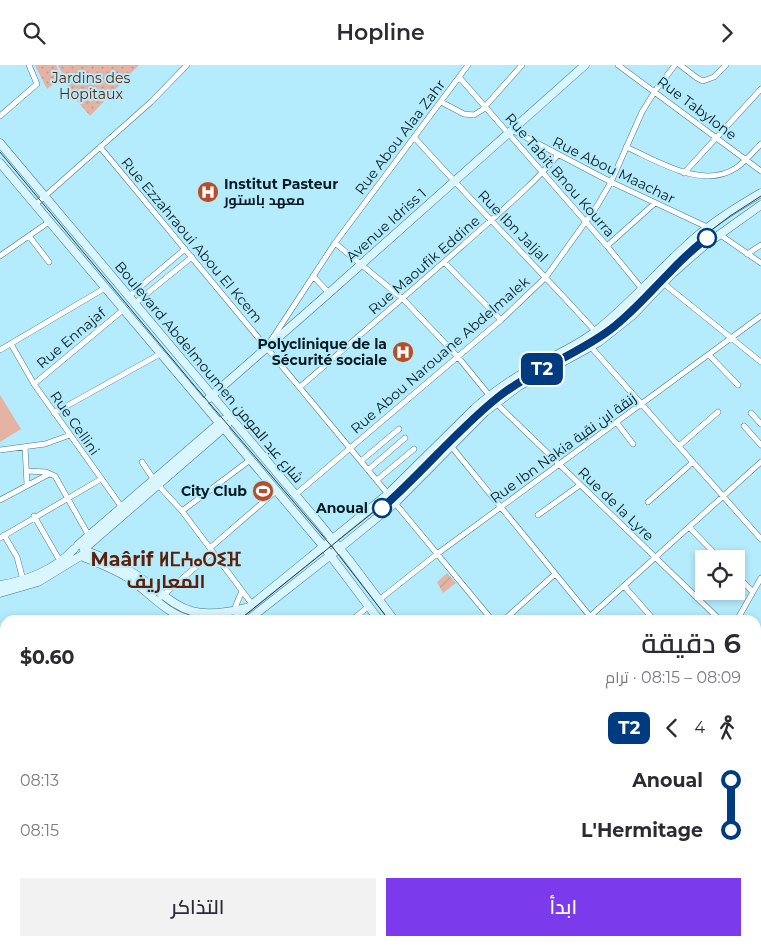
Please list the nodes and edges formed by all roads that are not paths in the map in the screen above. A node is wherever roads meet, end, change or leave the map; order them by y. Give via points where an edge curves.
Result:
1 (29, 65) edge
2 (187, 65) edge
3 (468, 65) edge
4 (522, 65) edge
5 (585, 65) edge
6 (618, 65) edge
7 (675, 65) edge
8 (680, 65) edge
9 (726, 65) edge
10 (459, 77) junction
11 (761, 89) edge
12 (655, 91) junction
13 (441, 101) junction
14 (485, 107) junction
15 (0, 116) edge
16 (510, 132) junction
17 (414, 137) junction
18 (717, 138) junction
19 (0, 143) edge
20 (761, 144) edge
21 (100, 147) junction
22 (626, 147) junction
23 (558, 155) junction
24 (746, 159) junction
25 (0, 163) edge
26 (761, 171) edge
27 (542, 173) junction
28 (684, 173) junction
29 (454, 182) junction
30 (611, 182) junction
31 (50, 191) joint
32 (761, 193) edge
33 (41, 194) junction
34 (655, 203) junction
35 (35, 205) junction
36 (761, 205) edge
37 (491, 220) junction
38 (49, 222) junction
39 (586, 223) junction
40 (707, 227) junction
41 (719, 234) junction
42 (29, 236) junction
43 (335, 243) junction
44 (761, 245) edge
45 (607, 246) junction
46 (185, 249) junction
47 (747, 254) junction
48 (0, 256) edge
49 (192, 257) junction
50 (49, 261) dead end
51 (444, 262) junction
52 (761, 263) edge
53 (361, 264) junction
54 (313, 275) junction
55 (546, 277) junction
56 (663, 283) junction
57 (105, 288) junction
58 (642, 289) junction
59 (329, 293) junction
60 (128, 297) junction
61 (402, 299) junction
62 (134, 304) junction
63 (123, 310) junction
64 (761, 316) edge
65 (501, 320) junction
66 (596, 331) junction
67 (732, 338) junction
68 (11, 344) junction
69 (267, 347) junction
70 (591, 347) junction
71 (0, 350) edge
72 (160, 354) junction
73 (709, 355) junction
74 (458, 357) junction
75 (761, 362) edge
76 (34, 384) junction
77 (738, 385) dead end
78 (300, 387) junction
79 (211, 395) junction
80 (489, 395) junction
81 (202, 403) junction
82 (496, 403) junction
83 (642, 404) junction
84 (718, 412) dead end
85 (54, 413) junction
86 (751, 413) dead end
87 (230, 418) junction
88 (617, 423) junction
89 (761, 424) edge
90 (221, 426) junction
91 (744, 426) dead end
92 (399, 429) dead end
93 (70, 435) junction
94 (405, 438) dead end
95 (633, 444) dead end
96 (761, 445) edge
97 (25, 447) junction
98 (450, 447) junction
99 (679, 447) junction
100 (351, 448) junction
101 (414, 449) dead end
102 (0, 450) edge
103 (250, 460) junction
104 (361, 461) junction
105 (142, 462) dead end
106 (693, 462) junction
107 (761, 462) edge
108 (559, 464) junction
109 (368, 470) junction
110 (26, 471) junction
111 (49, 474) junction
112 (101, 479) junction
113 (377, 480) junction
114 (156, 482) junction
115 (27, 485) junction
116 (580, 485) junction
117 (276, 491) junction
118 (388, 494) junction
119 (295, 495) junction
120 (67, 497) junction
121 (723, 497) junction
122 (0, 500) edge
123 (648, 502) dead end
124 (395, 503) junction
125 (500, 507) junction
126 (124, 510) junction
127 (182, 511) junction
128 (538, 515) dead end
129 (34, 516) junction
130 (689, 527) junction
131 (89, 536) junction
132 (2, 537) edge
133 (316, 538) junction
134 (351, 539) junction
135 (761, 539) edge
136 (332, 540) junction
137 (324, 547) junction
138 (339, 549) junction
139 (211, 550) junction
140 (711, 550) edge
141 (80, 551) junction
142 (438, 554) junction
143 (331, 556) junction
144 (655, 557) junction
145 (60, 561) junction
146 (349, 561) junction
147 (303, 563) junction
148 (555, 574) junction
149 (761, 578) edge
150 (22, 580) junction
151 (745, 584) edge
152 (0, 585) edge
153 (624, 585) junction
154 (242, 591) junction
155 (753, 592) junction
156 (0, 593) edge
157 (159, 598) junction
158 (379, 600) junction
159 (251, 605) junction
160 (369, 606) junction
161 (234, 610) junction
162 (179, 615) edge
163 (239, 615) edge
164 (259, 615) edge
165 (358, 615) edge
166 (375, 615) edge
167 (390, 615) edge
168 (488, 615) edge
169 (510, 615) edge
170 (587, 615) edge
171 (594, 615) edge
172 (650, 615) edge
173 (715, 615) edge
174 (740, 615) edge

1 - 15 street via 37,83
2 - 21 street
3 - 10 street, Rue Abou Alaa Zahr
4 - 14 street
5 - 16 main road, Avenue Idriss 1
6 - 12 street, Rue Tabylone
7 - 12 street, Rue Abou Narouane Abdelmalek
8 - 9 street via 703,81 714,77
10 - 13 street, Rue Abou Alaa Zahr
10 - 14 street, Rue Tabit Bnou Kourra
11 - 18 street
12 - 18 street, Rue Tabylone
12 - 22 street, Rue Abou Narouane Abdelmalek
13 - 14 street via 469,115
13 - 17 street, Rue Abou Alaa Zahr
14 - 16 street, Rue Tabit Bnou Kourra
16 - 23 street, Rue Abou Maachar
16 - 27 street, Rue Tabit Bnou Kourra
16 - 29 main road, Avenue Idriss 1
17 - 29 street, Rue Ibn Jaljal
17 - 43 street, Rue Abou Alaa Zahr
18 - 24 street, Rue Tabylone
18 - 28 street
19 - 33 main road, Boulevard Abdelmoumen شارع عبد المومن
20 - 24 street
21 - 31 street
21 - 46 street, Rue Ezzahraoui Abou El Kcem
22 - 28 street
22 - 30 street, Rue Abou Narouane Abdelmalek
23 - 27 street, Rue Maoufik Eddine
23 - 30 street, Rue Abou Maachar
24 - 26 street, Rue Tabylone
24 - 28 street via 735,169 712,177
25 - 35 main road, Boulevard Abdelmoumen شارع عبد المومن
27 - 37 street, Rue Maoufik Eddine
27 - 39 street, Rue Tabit Bnou Kourra
29 - 37 street, Rue Ibn Jaljal
29 - 53 main road, Avenue Idriss 1
30 - 34 street, Rue Abou Maachar
30 - 39 street, Rue Abou Narouane Abdelmalek
31 - 33 main road
32 - 40 main road
33 - 35 street
33 - 60 main road, Boulevard Abdelmoumen شارع عبد المومن
34 - 40 street, Rue Abou Maachar
34 - 45 street
35 - 38 main road, Boulevard Abdelmoumen شارع عبد المومن
36 - 41 main road
37 - 51 street, Rue Maoufik Eddine
37 - 55 street, Rue Ibn Jaljal
38 - 42 street
38 - 57 main road, Boulevard Abdelmoumen شارع عبد المومن
39 - 45 street, Rue Tabit Bnou Kourra
39 - 55 street, Rue Abou Narouane Abdelmalek
40 - 58 main road
41 - 47 street
41 - 56 main road
42 - 48 street
42 - 50 street
43 - 53 street
43 - 54 street, Rue Abou Alaa Zahr
44 - 47 street
45 - 58 street, Rue Tabit Bnou Kourra
46 - 49 street, Rue Ezzahraoui Abou El Kcem
46 - 60 street
47 - 52 street
49 - 62 street
49 - 69 street, Rue Ezzahraoui Abou El Kcem
51 - 61 street, Rue Maoufik Eddine
51 - 65 street
53 - 59 main road, Avenue Idriss 1
53 - 61 street
54 - 59 street
54 - 69 street, Rue Abou Alaa Zahr
55 - 65 street, Rue Abou Narouane Abdelmalek
55 - 66 street, Rue Ibn Jaljal
56 - 67 street
56 - 70 main road via 633,315
57 - 63 main road, Boulevard Abdelmoumen شارع عبد المومن
57 - 68 street
58 - 66 main road
59 - 69 main road, Avenue Idriss 1
60 - 62 main road, Boulevard Abdelmoumen شارع عبد المومن
61 - 74 street
61 - 78 street, Rue Maoufik Eddine
62 - 79 main road, Boulevard Abdelmoumen شارع عبد المومن
63 - 72 main road, Boulevard Abdelmoumen شارع عبد المومن
63 - 76 street, Rue Ennajaf
64 - 67 street, Rue Ibn Nakia زنقة ابن نقية
65 - 74 street, Rue Abou Narouane Abdelmalek
66 - 80 main road
67 - 73 street, Rue Ibn Nakia زنقة ابن نقية
67 - 75 street
68 - 71 street
68 - 76 street, Rue Cellini
69 - 78 street, Rue Ezzahraoui Abou El Kcem
69 - 79 main road, Avenue Idriss 1
70 - 82 main road via 524,383
70 - 83 street
72 - 81 main road, Boulevard Abdelmoumen شارع عبد المومن
72 - 85 street
73 - 77 street
73 - 83 street, Rue Ibn Nakia زنقة ابن نقية
74 - 80 street
74 - 100 street, Rue Abou Narouane Abdelmalek
76 - 85 street, Rue Cellini
78 - 100 street, Rue Ezzahraoui Abou El Kcem
79 - 81 main road, Avenue Idriss 1
79 - 87 main road, Boulevard Abdelmoumen شارع عبد المومن
80 - 118 main road
81 - 90 main road, Boulevard Abdelmoumen شارع عبد المومن
82 - 98 main road
82 - 108 street, Rue de la Lyre
83 - 88 street, Rue Ibn Nakia زنقة ابن نقية
83 - 99 street
84 - 99 street
85 - 93 street, Rue Cellini
86 - 89 street
87 - 90 main road
87 - 119 main road, Boulevard Abdelmoumen شارع عبد المومن
88 - 95 street
88 - 108 street, Rue Ibn Nakia زنقة ابن نقية
90 - 103 main road, Boulevard Abdelmoumen شارع عبد المومن
90 - 114 main road
91 - 96 street
92 - 104 street
93 - 97 street
93 - 112 street, Rue Cellini
94 - 109 street
97 - 102 street
97 - 110 street
98 - 124 main road
98 - 125 street
99 - 106 street
100 - 104 street, Rue Ezzahraoui Abou El Kcem
100 - 119 street, Rue Abou Narouane Abdelmalek
101 - 113 street
103 - 117 main road, Boulevard Abdelmoumen شارع عبد المومن
103 - 127 street
104 - 109 street, Rue Ezzahraoui Abou El Kcem
105 - 114 street
106 - 121 street
106 - 123 street
107 - 121 street
108 - 116 street, Rue de la Lyre
108 - 125 street, Rue Ibn Nakia زنقة ابن نقية
109 - 113 street, Rue Ezzahraoui Abou El Kcem
110 - 111 street
110 - 115 street
111 - 115 street
111 - 120 street via 55,476
112 - 120 street
112 - 126 street, Rue Cellini
113 - 118 street, Rue Ezzahraoui Abou El Kcem
114 - 126 main road
114 - 127 street
115 - 122 street
116 - 128 street
116 - 144 street, Rue de la Lyre
117 - 133 main road, Boulevard Abdelmoumen شارع عبد المومن
117 - 139 street
118 - 136 main road
119 - 136 main road, Boulevard Abdelmoumen شارع عبد المومن
120 - 129 street
120 - 131 street
121 - 130 street
121 - 135 street
124 - 134 main road
124 - 142 street
125 - 142 street, Rue Ibn Nakia زنقة ابن نقية
125 - 148 street
126 - 131 main road
126 - 141 main road
127 - 139 street
129 - 132 street
129 - 145 street
130 - 140 street
130 - 144 street
131 - 141 main road
132 - 150 street via 17,557
133 - 137 main road, Boulevard Abdelmoumen شارع عبد المومن
133 - 147 main road via 315,549
134 - 138 main road
134 - 146 main road
136 - 137 main road
136 - 138 main road, Boulevard Abdelmoumen شارع عبد المومن
137 - 143 main road, Boulevard Abdelmoumen شارع عبد المومن
137 - 147 main road
138 - 143 main road
138 - 146 main road, Boulevard Abdelmoumen شارع عبد المومن
139 - 154 street
139 - 157 street
141 - 145 main road
141 - 156 main road via 38,582
141 - 157 main road via 128,569
142 - 158 street, Rue Ibn Nakia زنقة ابن نقية
142 - 168 street
143 - 160 main road, Boulevard Abdelmoumen شارع عبد المومن
143 - 164 main road
144 - 153 street
144 - 173 street, Rue de la Lyre
145 - 150 main road
146 - 158 main road, Boulevard Abdelmoumen شارع عبد المومن
147 - 159 main road
148 - 169 street
148 - 170 street
149 - 155 street
150 - 152 main road
151 - 155 street
153 - 171 street
153 - 172 street
154 - 159 street
154 - 161 street
155 - 174 street
157 - 161 main road via 192,612
157 - 162 main road
158 - 167 main road, Boulevard Abdelmoumen شارع عبد المومن
159 - 161 main road
159 - 163 main road
160 - 165 street
160 - 166 main road, Boulevard Abdelmoumen شارع عبد المومن

